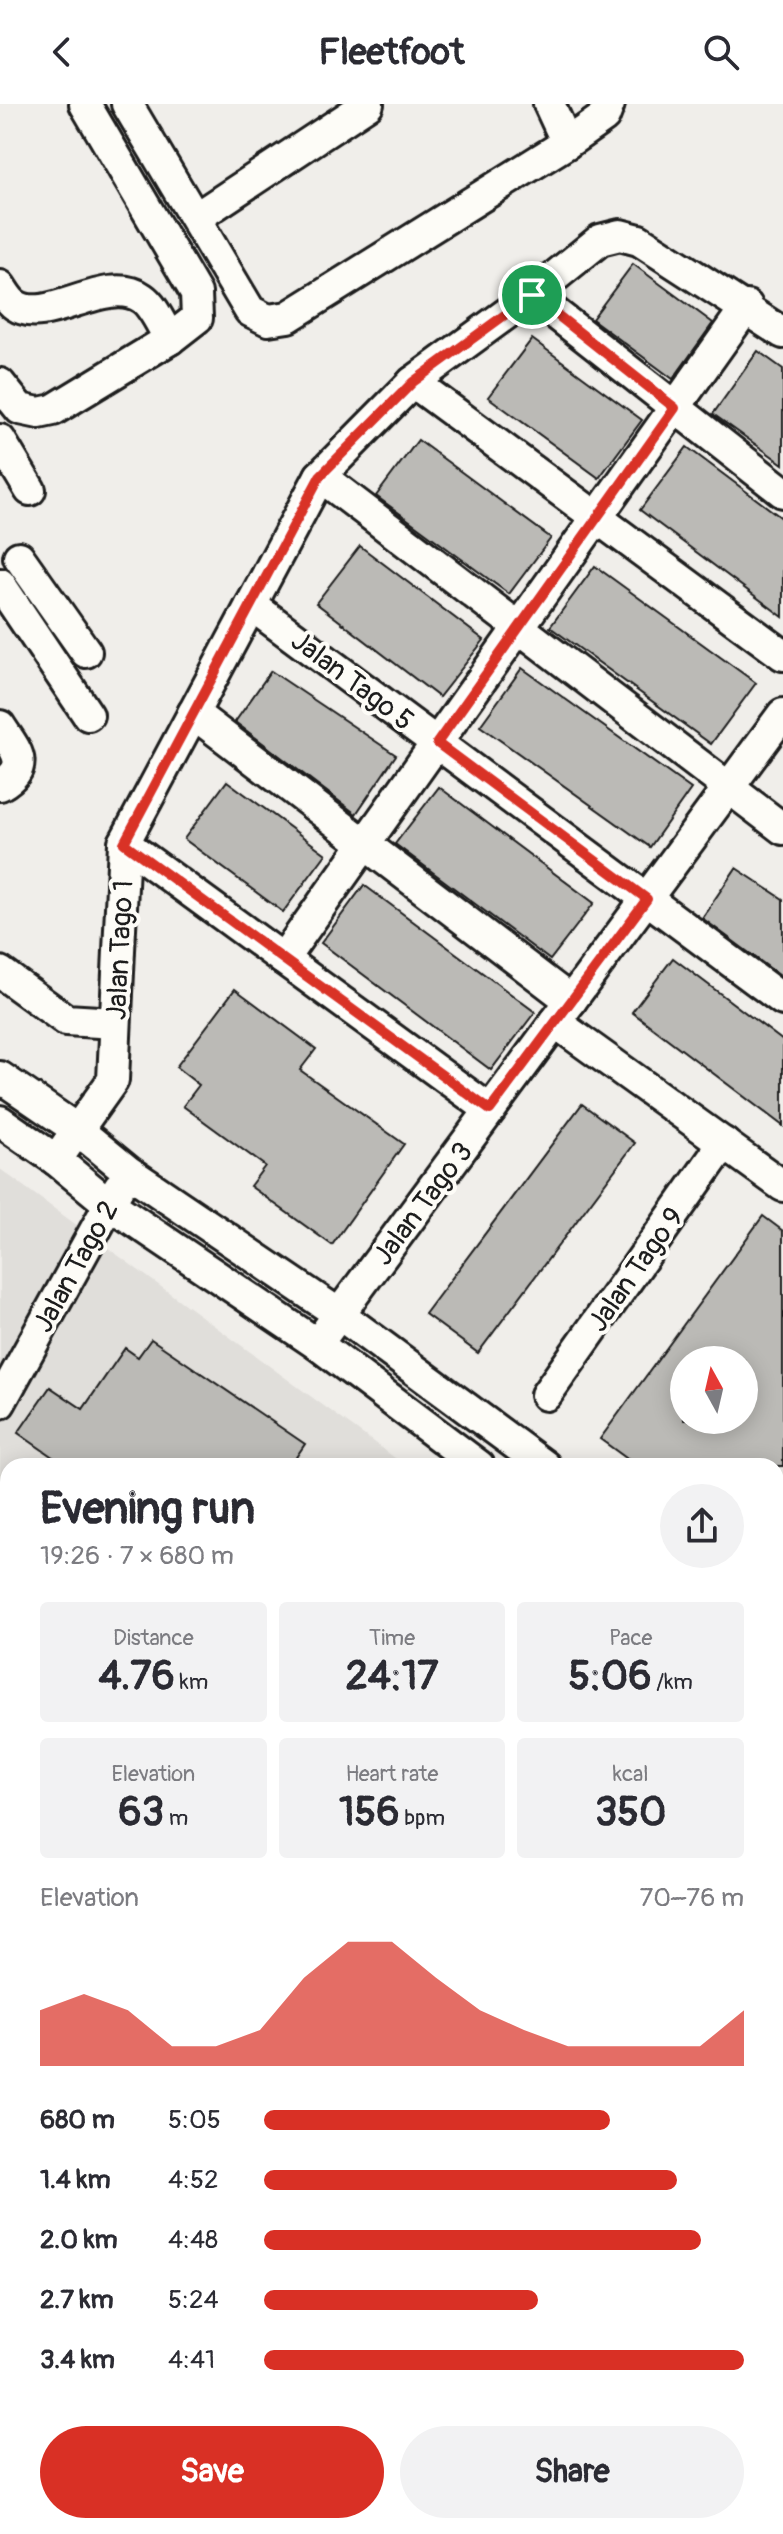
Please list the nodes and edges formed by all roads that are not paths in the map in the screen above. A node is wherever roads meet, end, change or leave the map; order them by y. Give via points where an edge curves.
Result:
1 (85, 104) edge
2 (127, 104) edge
3 (368, 104) edge
4 (549, 104) edge
5 (609, 104) edge
6 (567, 143) junction
7 (197, 217) junction
8 (0, 286) edge
9 (532, 295) junction
10 (747, 306) junction
11 (783, 333) edge
12 (170, 339) junction
13 (413, 382) junction
14 (0, 384) edge
15 (675, 408) junction
16 (0, 440) edge
17 (320, 476) junction
18 (30, 490) dead end
19 (783, 492) edge
20 (597, 518) junction
21 (19, 557) dead end
22 (0, 584) edge
23 (251, 605) junction
24 (519, 628) junction
25 (86, 652) dead end
26 (783, 655) edge
27 (193, 713) junction
28 (783, 714) edge
29 (88, 715) dead end
30 (0, 726) edge
31 (437, 743) junction
32 (0, 785) edge
33 (729, 788) junction
34 (783, 829) edge
35 (124, 843) junction
36 (365, 844) junction
37 (647, 899) junction
38 (283, 959) junction
39 (0, 972) edge
40 (783, 1000) edge
41 (563, 1011) junction
42 (115, 1023) junction
43 (0, 1077) edge
44 (490, 1110) junction
45 (0, 1121) edge
46 (79, 1131) junction
47 (724, 1143) junction
48 (56, 1160) junction
49 (129, 1172) junction
50 (783, 1186) edge
51 (108, 1203) junction
52 (339, 1314) junction
53 (317, 1344) junction
54 (546, 1395) dead end
55 (0, 1403) edge
56 (468, 1458) edge
57 (534, 1458) edge

1 - 12 street via 196,293 197,318
2 - 7 street
3 - 7 street
4 - 6 street
5 - 6 street via 604,117
6 - 7 street via 288,317 268,320 250,311
8 - 12 street via 13,304 27,311 131,292 145,299
9 - 10 street, Jalan Tago 1 via 600,240 620,235 639,240
9 - 13 street, Jalan Tago 1
9 - 15 street
10 - 11 street
10 - 15 street
12 - 14 street via 53,410 20,409
13 - 17 street, Jalan Tago 1
13 - 20 street
15 - 19 street
15 - 20 street
16 - 18 street
17 - 23 street, Jalan Tago 1
17 - 24 street
20 - 24 street
20 - 26 street
21 - 25 street
22 - 29 street
23 - 27 street, Jalan Tago 1
23 - 31 street, Jalan Tago 5
24 - 31 street
24 - 33 street
27 - 35 street, Jalan Tago 1
27 - 36 street
28 - 33 street, Jalan Tago 3
30 - 32 street via 19,756 19,767
31 - 36 street
31 - 37 street, Jalan Tago 5
33 - 34 street
33 - 37 street, Jalan Tago 3
35 - 38 street
35 - 42 street, Jalan Tago 1
36 - 38 street
36 - 41 street
37 - 40 street, Jalan Tago 5
37 - 41 street, Jalan Tago 3
38 - 44 street
39 - 42 street via 66,1020
41 - 44 street, Jalan Tago 3
41 - 47 street
42 - 46 street, Jalan Tago 1 via 113,1080
43 - 46 street
44 - 52 street, Jalan Tago 3
45 - 48 street
46 - 48 street, Jalan Tago 1
46 - 49 street
47 - 50 street
47 - 54 street, Jalan Tago 9
48 - 51 street
49 - 51 street, Jalan Tago 2
49 - 52 street
51 - 53 street
51 - 55 street, Jalan Tago 2
52 - 53 street, Jalan Tago 3
52 - 57 street
53 - 56 street

